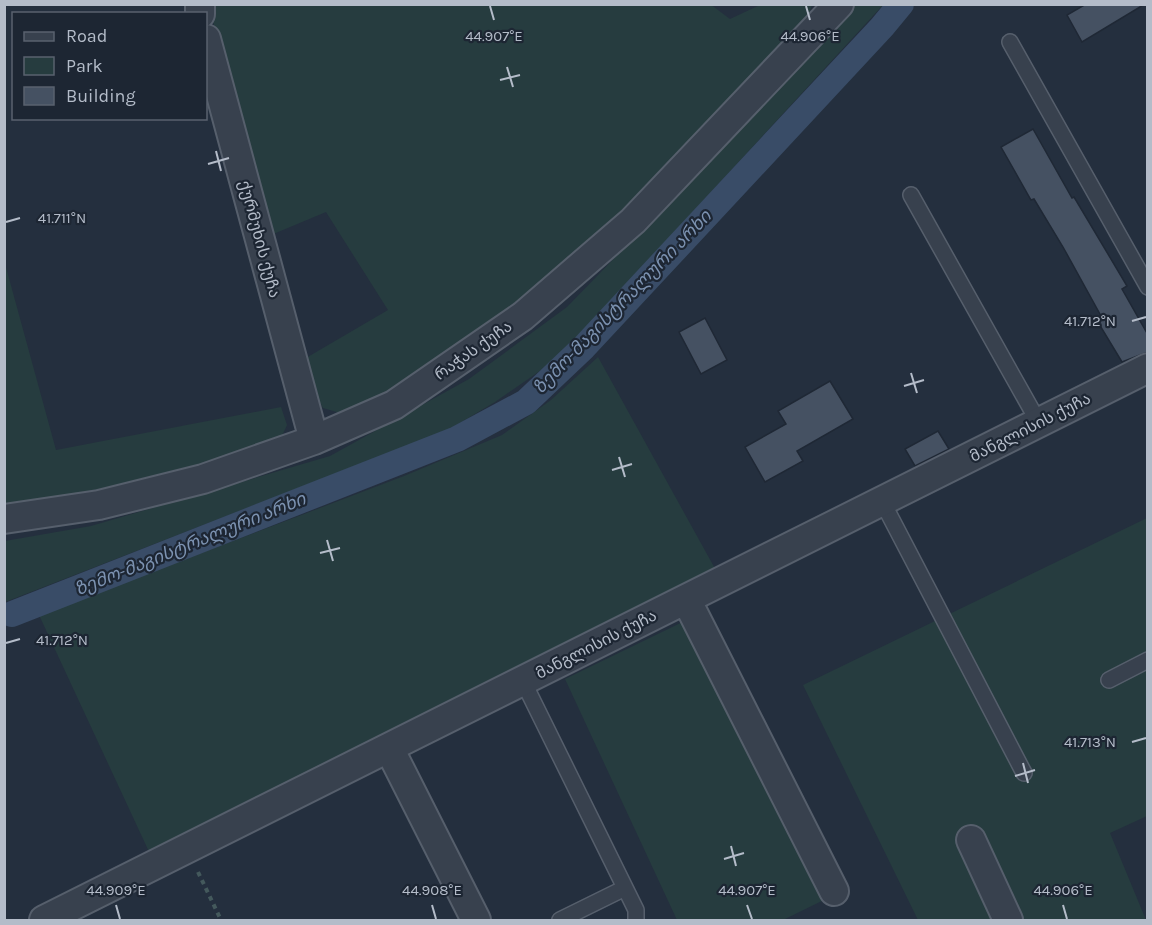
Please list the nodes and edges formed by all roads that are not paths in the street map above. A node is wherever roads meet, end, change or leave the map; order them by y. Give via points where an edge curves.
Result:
1 (839, 4) edge
2 (1010, 42) dead end
3 (208, 54) edge
4 (911, 195) dead end
5 (1148, 287) edge
6 (1148, 368) edge
7 (1039, 423) junction
8 (314, 440) junction
9 (882, 501) junction
10 (4, 519) edge
11 (686, 599) junction
12 (1148, 660) edge
13 (1109, 680) dead end
14 (523, 681) junction
15 (389, 748) junction
16 (1024, 773) dead end
17 (971, 840) dead end
18 (625, 888) junction
19 (834, 891) dead end
20 (44, 921) edge
21 (476, 921) edge
22 (561, 921) edge
23 (636, 921) edge
24 (1008, 921) edge

1 - 8 street, რაჭას ქუჩა via 633,221 523,316 394,405
2 - 5 lane
3 - 8 street, ქურმუხის ქუჩა
4 - 7 lane
6 - 7 street, მანგლისის ქუჩა
7 - 9 street, მანგლისის ქუჩა
8 - 10 street, რაჭას ქუჩა via 204,479 99,505
9 - 11 street, მანგლისის ქუჩა
9 - 16 lane
11 - 14 street, მანგლისის ქუჩა
11 - 19 street
12 - 13 lane
14 - 15 street, მანგლისის ქუჩა
14 - 18 lane
15 - 20 street, მანგლისის ქუჩა
15 - 21 street
17 - 24 street
18 - 22 lane
18 - 23 lane via 636,910

